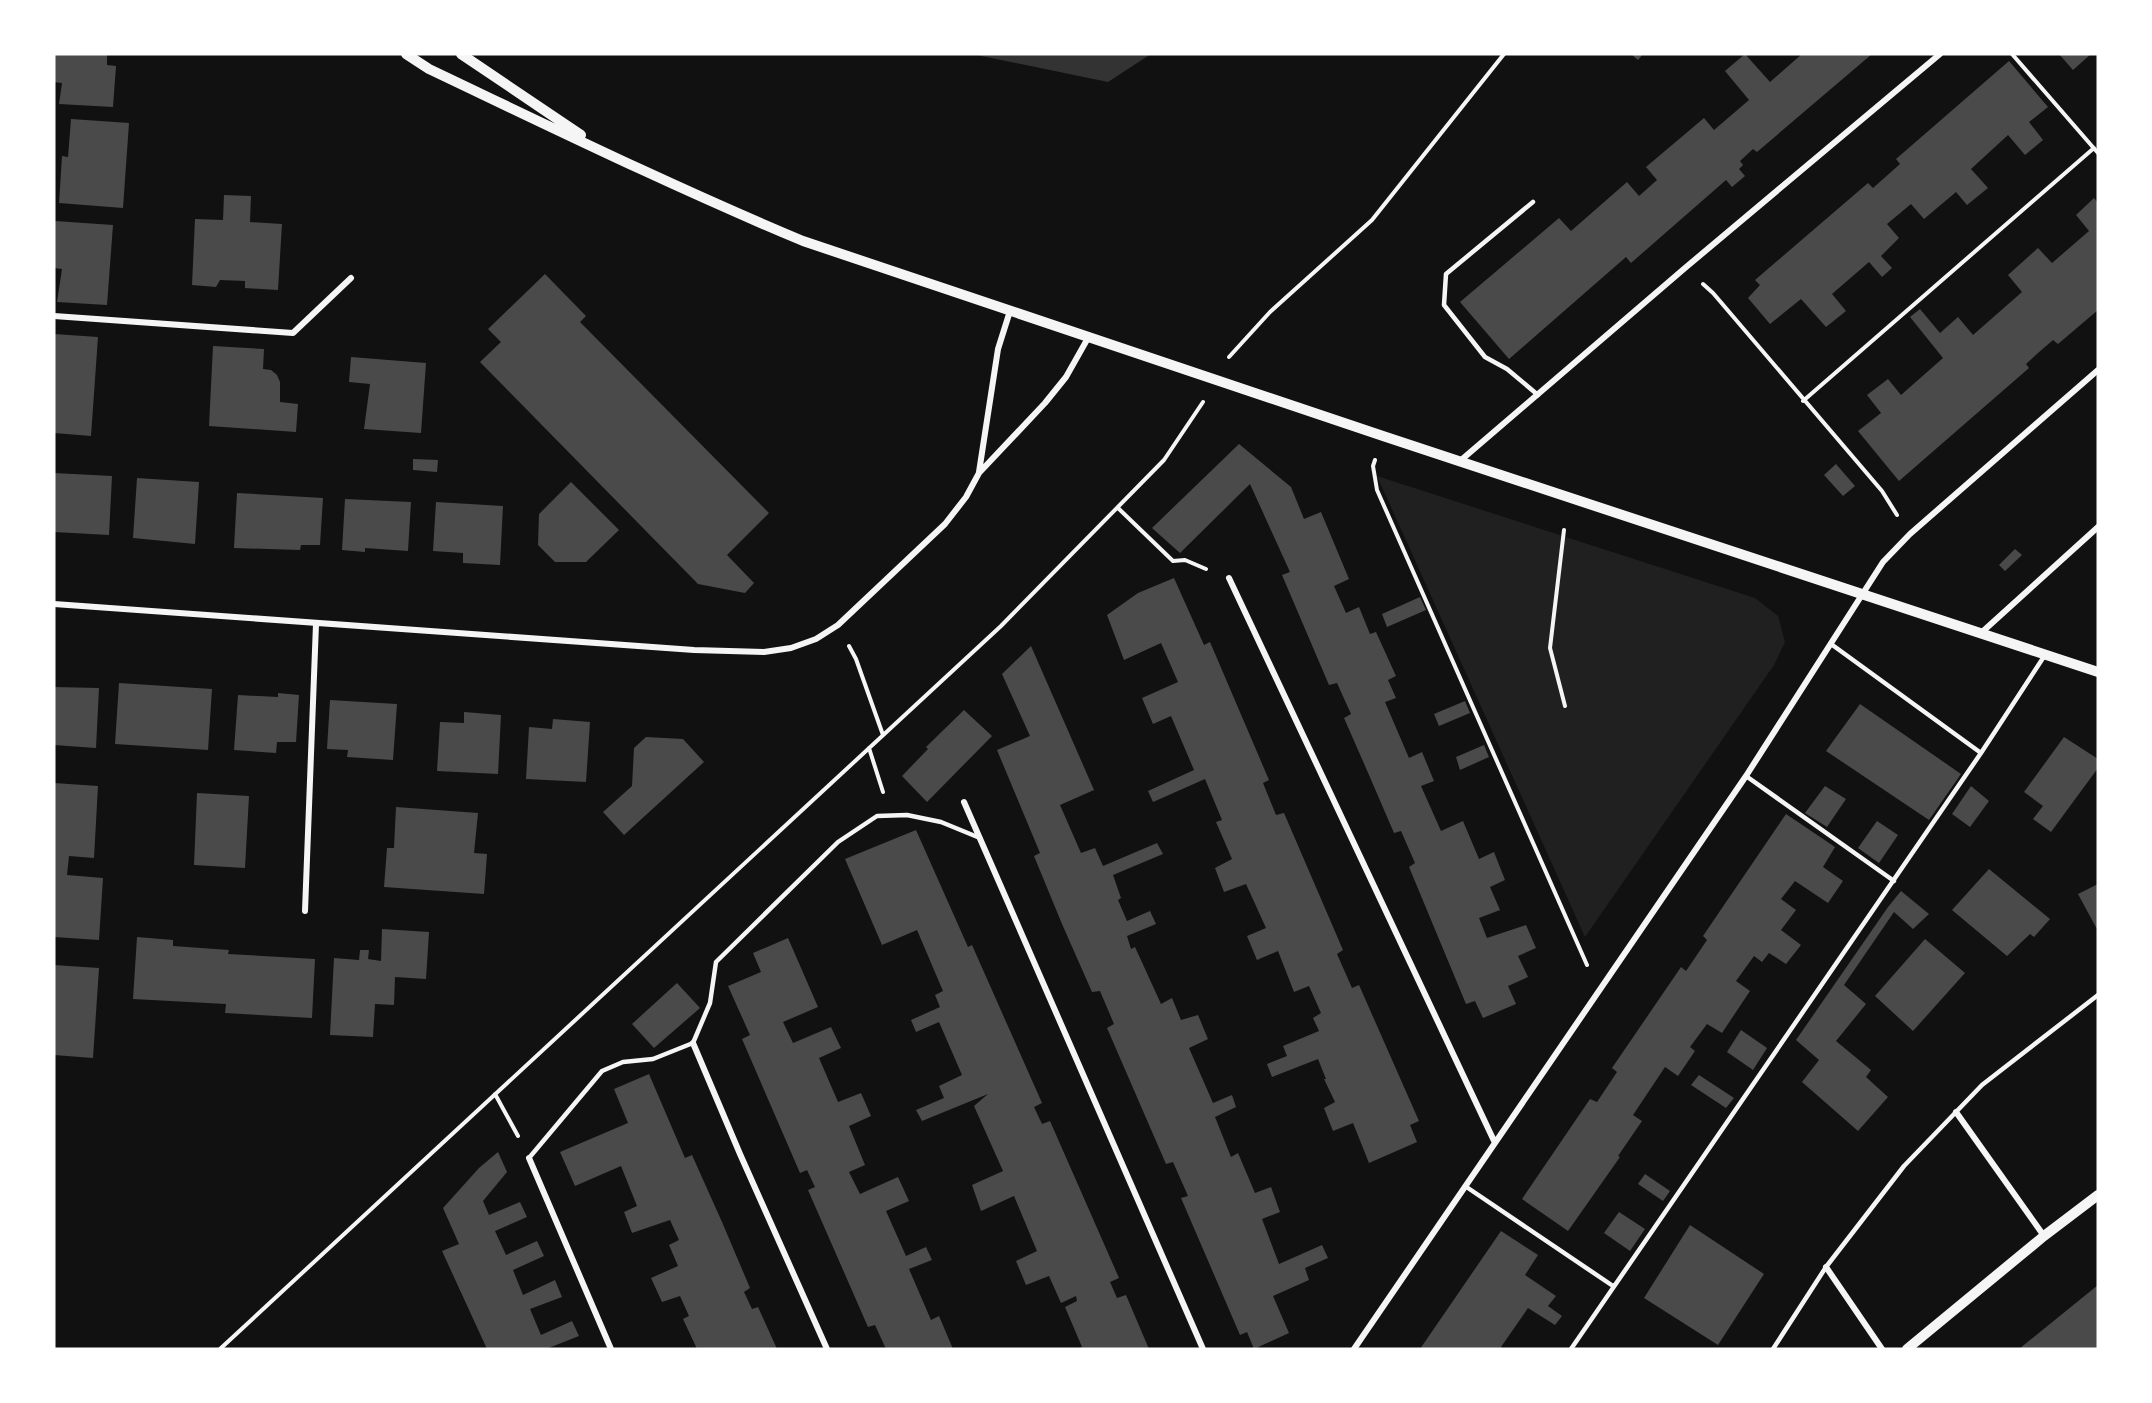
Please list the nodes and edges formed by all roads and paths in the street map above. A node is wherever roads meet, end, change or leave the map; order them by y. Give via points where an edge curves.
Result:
1 (406, 54) edge
2 (461, 54) edge
3 (1504, 54) edge
4 (1940, 54) edge
5 (2012, 54) edge
6 (2096, 150) edge
7 (611, 156) junction
8 (1533, 202) dead end
9 (1685, 268) junction
10 (351, 278) dead end
11 (1010, 311) junction
12 (54, 316) edge
13 (1088, 338) junction
14 (2098, 370) edge
15 (1216, 380) junction
16 (1538, 395) junction
17 (1803, 401) junction
18 (1383, 436) junction
19 (1459, 462) junction
20 (979, 473) junction
21 (1118, 508) junction
22 (2098, 527) edge
23 (1564, 530) dead end
24 (1910, 534) junction
25 (1229, 578) joint
26 (1862, 594) junction
27 (54, 604) edge
28 (316, 624) junction
29 (838, 625) junction
30 (1981, 633) junction
31 (1831, 644) junction
32 (2045, 655) junction
33 (2098, 672) edge
34 (1565, 706) dead end
35 (883, 735) junction
36 (869, 748) junction
37 (1981, 753) junction
38 (1746, 776) junction
39 (964, 802) dead end
40 (891, 816) junction
41 (980, 838) junction
42 (1894, 881) junction
43 (304, 912) dead end
44 (1599, 990) junction
45 (2098, 995) edge
46 (693, 1043) junction
47 (495, 1094) junction
48 (1956, 1112) junction
49 (1494, 1143) junction
50 (529, 1158) junction
51 (1465, 1186) junction
52 (2098, 1195) edge
53 (2044, 1236) junction
54 (1826, 1267) junction
55 (1613, 1286) junction
56 (220, 1349) edge
57 (611, 1349) edge
58 (827, 1349) edge
59 (1203, 1349) edge
60 (1354, 1349) edge
61 (1571, 1349) edge
62 (1773, 1349) edge
63 (1882, 1349) edge
64 (1907, 1349) edge

1 - 7 street via 429,69
2 - 7 street
3 - 15 path via 1372,220 1270,312 1230,355
4 - 9 street
5 - 6 path
6 - 17 path
7 - 11 street via 803,241
8 - 16 lane via 1446,274 1444,305 1485,357 1507,369
9 - 16 street
9 - 17 path via 1713,293
10 - 12 street via 293,333
11 - 13 street
11 - 20 street via 998,349
13 - 15 street
13 - 20 street via 1066,377
14 - 24 street
15 - 18 street
15 - 21 path via 1168,456
16 - 19 street
17 - 24 path via 1882,491
18 - 19 street
18 - 44 path via 1373,466 1377,490
19 - 26 street
20 - 29 street via 945,524
21 - 25 path via 1173,561 1185,560
21 - 35 path via 1001,626
22 - 30 street
23 - 34 path via 1550,648
24 - 26 street via 1883,562
25 - 49 street
26 - 30 street
26 - 31 street
27 - 28 street
28 - 29 street via 764,652 816,639
28 - 43 street
29 - 35 path via 856,659
30 - 32 street
31 - 37 lane
31 - 38 street
32 - 33 street
32 - 37 lane
35 - 36 path
36 - 40 path
36 - 47 path
37 - 42 lane
38 - 42 lane
38 - 44 street
39 - 41 street
40 - 41 lane via 941,822
40 - 46 lane via 877,816 838,842 716,962 710,1003
41 - 59 street
42 - 55 lane
44 - 49 street
45 - 48 lane via 1982,1085
46 - 50 lane via 654,1059 623,1062 602,1071
46 - 58 street
47 - 50 path
47 - 56 path
48 - 53 street
48 - 54 lane via 1904,1166
49 - 51 street
50 - 57 street
51 - 55 lane
51 - 60 street
52 - 53 street
53 - 64 street
54 - 62 lane
54 - 63 street
55 - 61 lane

